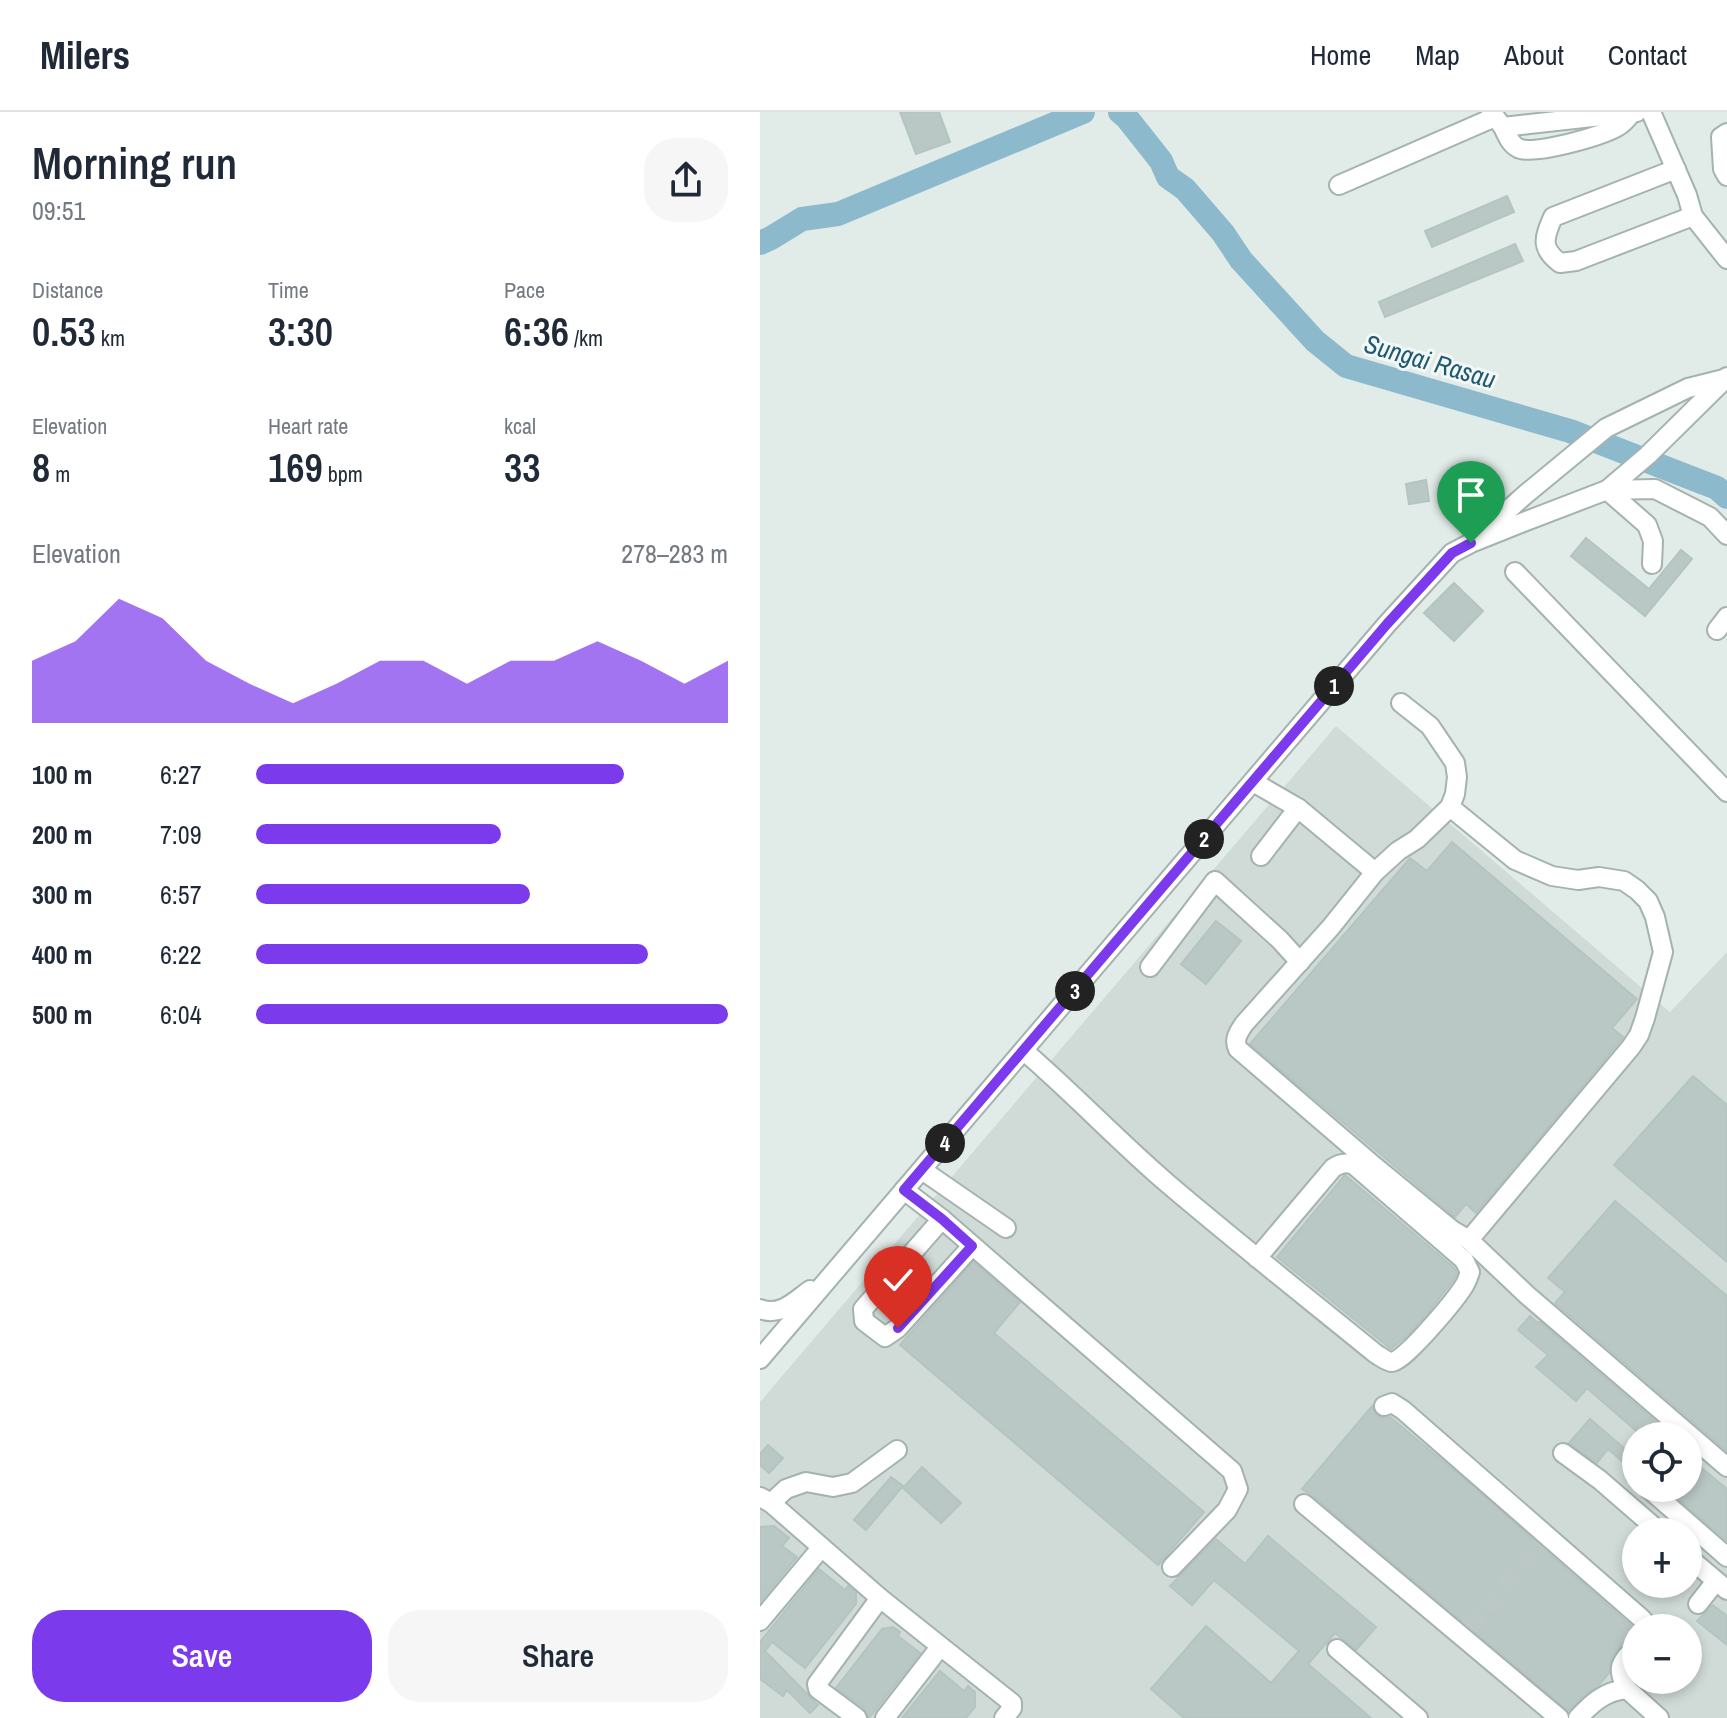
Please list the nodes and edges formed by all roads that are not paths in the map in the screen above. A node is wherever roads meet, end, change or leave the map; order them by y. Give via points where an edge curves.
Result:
1 (1651, 112) edge
2 (1634, 113) edge
3 (1496, 119) edge
4 (1727, 133) edge
5 (1676, 169) junction
6 (1726, 171) edge
7 (1339, 185) dead end
8 (1693, 216) junction
9 (1727, 259) edge
10 (1726, 379) edge
11 (1607, 490) junction
12 (1727, 535) edge
13 (1471, 543) junction
14 (1652, 564) dead end
15 (1515, 572) dead end
16 (1401, 703) dead end
17 (1253, 782) junction
18 (1727, 792) edge
19 (1450, 807) junction
20 (1298, 808) junction
21 (1261, 856) dead end
22 (1200, 871) junction
23 (1375, 872) junction
24 (1300, 962) junction
25 (1150, 967) dead end
26 (1024, 1051) junction
27 (922, 1170) junction
28 (904, 1190) junction
29 (942, 1219) junction
30 (1006, 1228) dead end
31 (1469, 1240) junction
32 (972, 1246) junction
33 (1257, 1258) junction
34 (832, 1275) junction
35 (760, 1309) edge
36 (762, 1352) edge
37 (1384, 1406) dead end
38 (897, 1450) dead end
39 (1563, 1453) dead end
40 (1727, 1467) edge
41 (766, 1500) edge
42 (1664, 1502) edge
43 (1304, 1504) dead end
44 (1644, 1518) edge
45 (821, 1548) junction
46 (1727, 1557) edge
47 (1172, 1567) dead end
48 (1702, 1569) edge
49 (1721, 1586) edge
50 (880, 1598) junction
51 (1698, 1604) dead end
52 (1636, 1614) edge
53 (760, 1621) edge
54 (940, 1647) junction
55 (1337, 1649) dead end
56 (1622, 1689) edge
57 (1633, 1694) edge
58 (857, 1718) edge
59 (885, 1718) edge
60 (1004, 1718) edge
61 (1418, 1718) edge
62 (1559, 1718) edge
63 (1578, 1718) edge
64 (1659, 1718) edge

1 - 5 street
2 - 3 street
2 - 3 street via 1615,129 1539,150 1518,148
3 - 7 street
4 - 6 street via 1721,137
5 - 8 street
5 - 8 street via 1553,217 1545,245 1560,263 1576,261
8 - 9 street
10 - 11 street
10 - 13 street via 1688,388 1606,428
11 - 12 street via 1655,489 1710,517
11 - 13 street
11 - 14 street via 1647,525
13 - 17 street via 1452,553
15 - 18 street
16 - 19 street via 1430,726 1455,763
17 - 20 street
17 - 22 street
19 - 23 street
19 - 31 street via 1515,860 1552,876 1624,881 1648,901 1663,952 1645,1018 1631,1047
20 - 21 street
20 - 23 street
22 - 24 street
22 - 25 street
22 - 26 street
23 - 24 street
24 - 31 street via 1244,1024 1236,1038 1238,1049
26 - 27 street
26 - 33 street
27 - 28 street
27 - 30 street
28 - 29 street
28 - 34 street
29 - 32 street
29 - 32 street via 863,1309 864,1321 885,1337 898,1328
31 - 40 street
32 - 47 street via 1232,1471 1238,1489 1227,1510
33 - 33 street via 1333,1168 1348,1162 1464,1260 1470,1272 1462,1290 1424,1335 1392,1362
34 - 35 street via 780,1310
34 - 36 street
37 - 52 street via 1392,1403 1403,1410 1545,1541
38 - 41 street via 852,1483 833,1487 806,1482
39 - 44 street
41 - 45 street
42 - 46 street
43 - 62 street via 1465,1632
45 - 50 street
45 - 53 street
48 - 49 street
49 - 51 street
50 - 54 street
50 - 58 street via 817,1684
54 - 59 street
54 - 60 street via 1012,1703
55 - 61 street
56 - 63 street via 1604,1695
57 - 64 street

